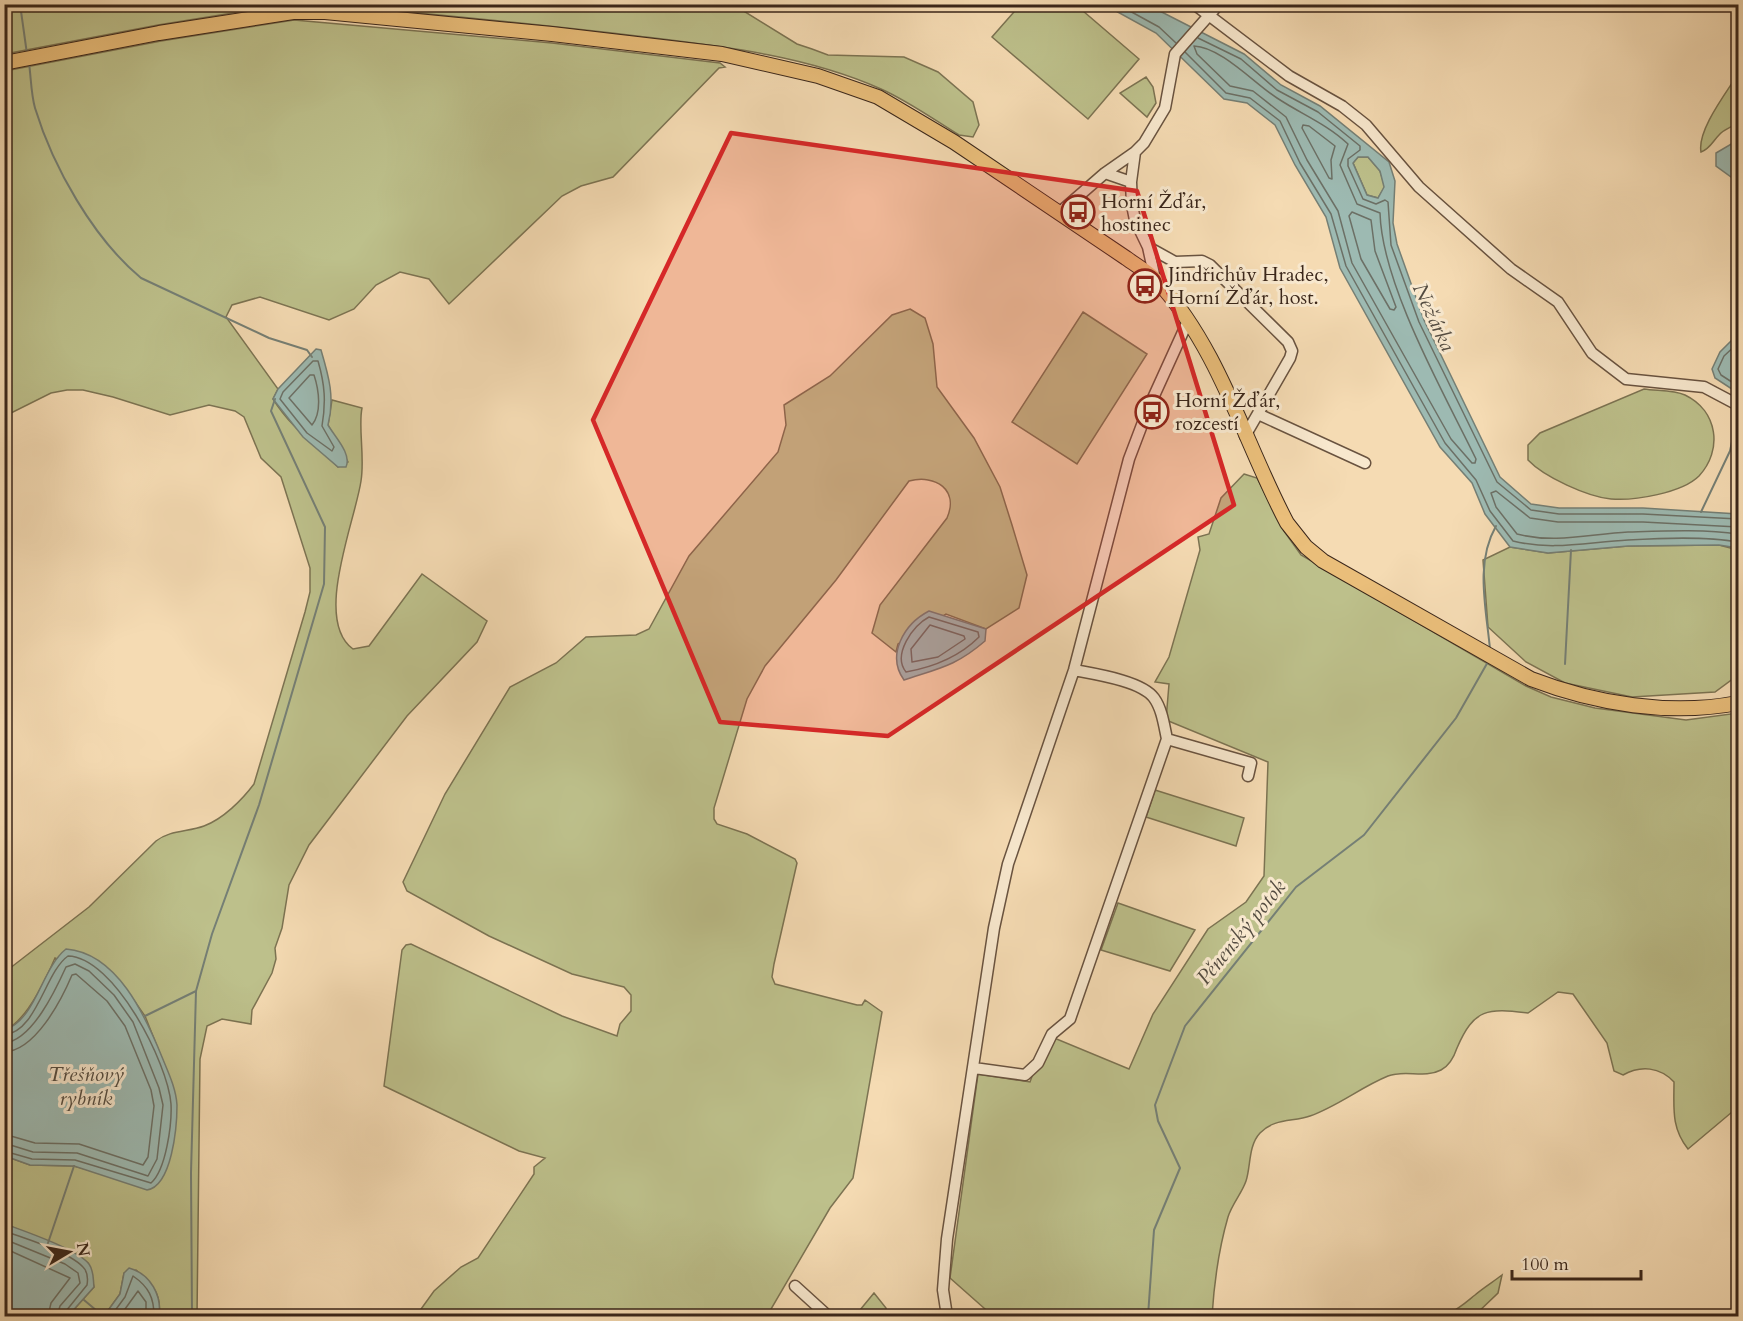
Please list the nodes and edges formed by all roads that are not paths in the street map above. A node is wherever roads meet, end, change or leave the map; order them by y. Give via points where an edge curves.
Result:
1 (1194, 4) edge
2 (1219, 4) edge
3 (1204, 20) junction
4 (4, 63) edge
5 (1135, 152) junction
6 (1106, 173) junction
7 (1131, 182) junction
8 (1059, 213) junction
9 (1148, 247) junction
10 (1155, 279) junction
11 (1188, 321) junction
12 (1738, 405) edge
13 (1258, 414) junction
14 (1245, 436) junction
15 (1365, 463) dead end
16 (1074, 670) junction
17 (1738, 703) edge
18 (1167, 739) junction
19 (1248, 776) dead end
20 (974, 1068) junction
21 (795, 1286) dead end
22 (828, 1317) edge
23 (947, 1317) edge

1 - 3 street
2 - 3 street
3 - 5 street via 1175,54 1165,108
3 - 12 street via 1366,125 1435,201 1511,269 1558,302 1592,352 1626,379 1704,387
4 - 8 main road via 293,12 552,34 722,54 818,76 878,97 936,130
5 - 6 street
5 - 7 street
6 - 7 street
6 - 8 street
7 - 9 street via 1135,220
8 - 10 main road
9 - 10 street
9 - 13 street via 1175,262 1202,261 1210,265 1288,342 1290,358
10 - 11 main road
11 - 14 main road via 1206,350
11 - 16 street via 1129,459
13 - 14 street
13 - 15 street
14 - 17 main road via 1287,523 1306,547 1332,567 1531,679 1574,694 1654,707 1699,709
16 - 18 street via 1145,688 1155,699
16 - 20 street via 1008,864 994,928
18 - 19 street via 1251,763
18 - 20 street via 1070,1019 1052,1034 1038,1063 1025,1075
20 - 23 street via 947,1239 943,1290
21 - 22 street

